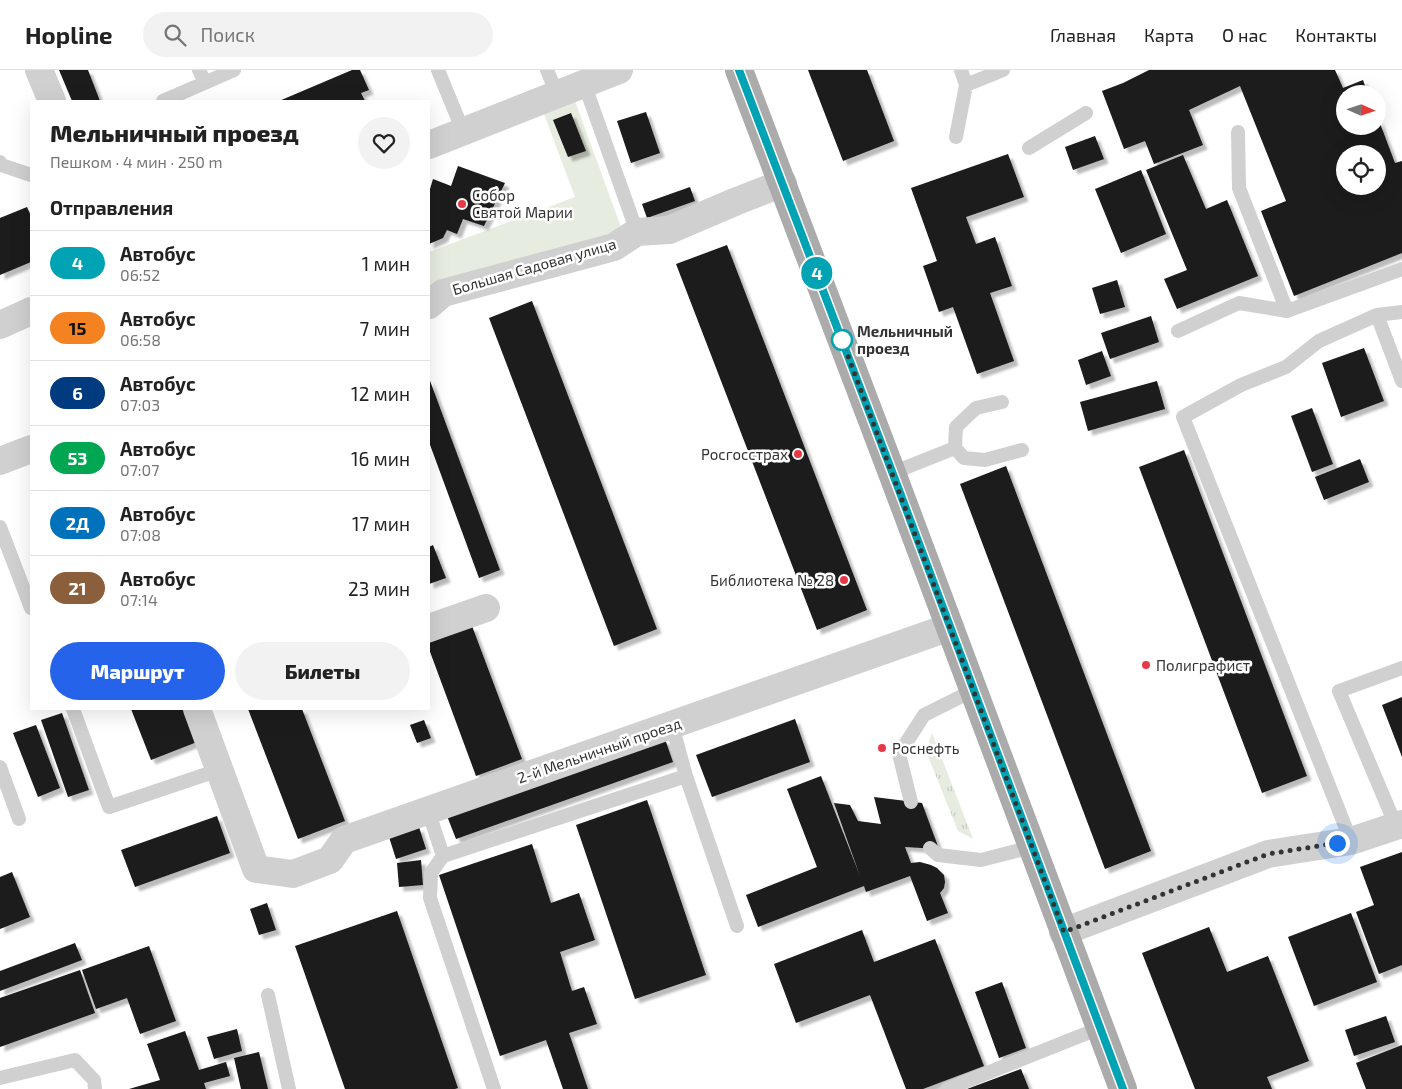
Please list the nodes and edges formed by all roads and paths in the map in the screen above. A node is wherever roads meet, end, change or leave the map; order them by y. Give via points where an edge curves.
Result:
1 (39, 70) edge
2 (234, 70) edge
3 (438, 70) edge
4 (619, 70) edge
5 (739, 70) edge
6 (961, 70) edge
7 (1003, 70) edge
8 (202, 76) edge
9 (552, 82) edge
10 (584, 83) junction
11 (966, 84) junction
12 (52, 100) edge
13 (165, 100) edge
14 (1086, 114) dead end
15 (463, 131) junction
16 (1238, 132) dead end
17 (956, 137) dead end
18 (430, 145) edge
19 (1029, 148) dead end
20 (0, 162) edge
21 (30, 175) edge
22 (783, 183) junction
23 (637, 232) junction
24 (1402, 269) edge
25 (430, 304) edge
26 (30, 311) edge
27 (1287, 311) junction
28 (1402, 312) edge
29 (1377, 315) junction
30 (0, 325) edge
31 (1178, 332) dead end
32 (1402, 381) edge
33 (1002, 402) dead end
34 (955, 448) junction
35 (30, 449) edge
36 (1022, 450) dead end
37 (0, 461) edge
38 (892, 473) junction
39 (0, 526) edge
40 (30, 605) edge
41 (486, 608) dead end
42 (430, 628) edge
43 (950, 628) junction
44 (1402, 668) edge
45 (974, 690) junction
46 (73, 710) edge
47 (199, 710) edge
48 (672, 725) junction
49 (0, 767) edge
50 (219, 770) junction
51 (686, 776) junction
52 (911, 802) dead end
53 (428, 810) junction
54 (19, 818) dead end
55 (1399, 825) edge
56 (1351, 841) junction
57 (1032, 847) junction
58 (930, 848) dead end
59 (443, 856) junction
60 (737, 926) dead end
61 (1064, 932) junction
62 (268, 995) dead end
63 (1100, 1028) junction
64 (0, 1078) edge
65 (96, 1089) edge
66 (289, 1089) edge
67 (494, 1089) edge
68 (947, 1089) edge
69 (1123, 1089) edge

1 - 12 street
2 - 8 lane
3 - 15 lane
4 - 10 street
5 - 22 main road
6 - 11 lane
7 - 11 lane
8 - 13 lane
9 - 10 street
9 - 15 street
10 - 23 lane
11 - 17 lane
14 - 19 lane
15 - 18 street
16 - 27 lane via 1239,188
20 - 21 lane
22 - 23 street, Большая Садовая улица via 669,230
22 - 38 main road
23 - 25 street, Большая Садовая улица via 614,247 442,293
24 - 27 lane
26 - 30 street
27 - 31 lane via 1239,303
28 - 29 lane
29 - 32 lane
29 - 56 lane via 1319,341 1286,367 1241,386 1184,417
33 - 34 lane via 976,408 962,421 956,427
34 - 36 lane via 964,458 985,460
34 - 38 lane
35 - 37 street
38 - 43 main road
39 - 40 lane
41 - 42 street
43 - 45 main road
43 - 48 street, 2-й Мельничный проезд
44 - 55 lane via 1339,691
45 - 52 lane via 924,715 899,754
45 - 57 main road
46 - 50 lane via 109,807
47 - 50 street
48 - 51 lane
48 - 53 street, 2-й Мельничный проезд
49 - 54 lane
50 - 53 street, 2-й Мельничный проезд via 256,868 293,874 330,860 344,840
51 - 59 lane
51 - 60 lane
53 - 59 lane
55 - 56 street
56 - 61 street via 1268,854
57 - 58 lane via 981,860 938,855
57 - 61 main road
59 - 67 lane via 431,873 430,898
61 - 63 main road
62 - 66 lane
63 - 68 lane
63 - 69 main road
64 - 65 lane via 74,1060 94,1080

